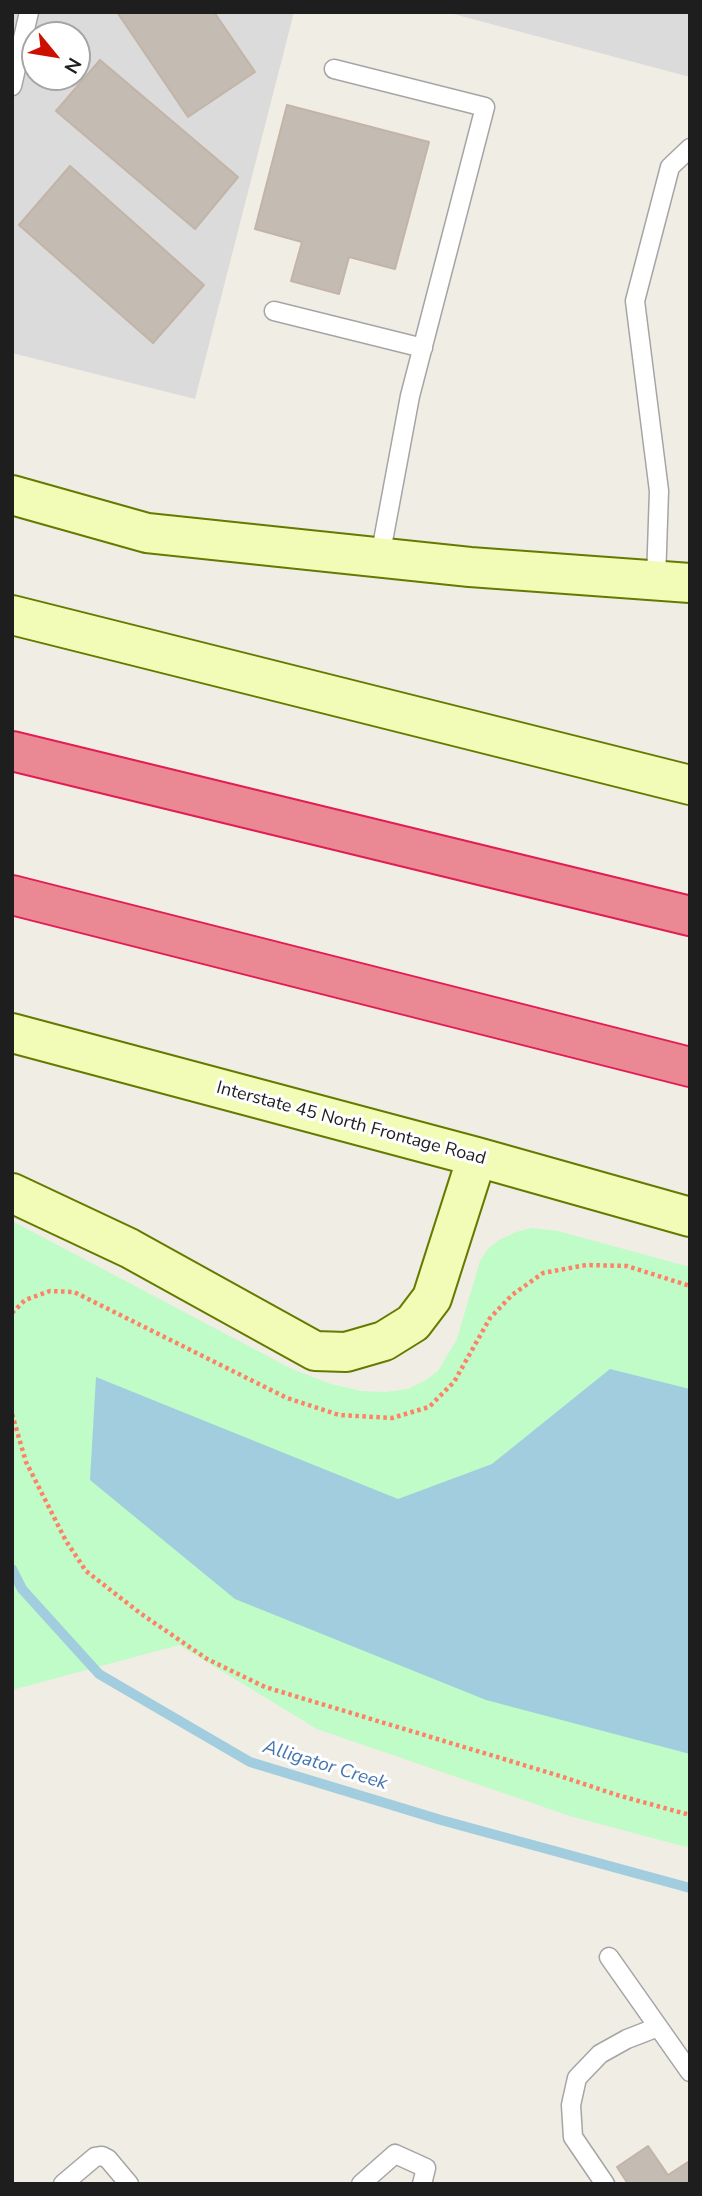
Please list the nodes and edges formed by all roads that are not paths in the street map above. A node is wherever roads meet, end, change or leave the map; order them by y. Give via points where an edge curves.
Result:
1 (29, 12) edge
2 (334, 69) dead end
3 (12, 86) edge
4 (690, 148) edge
5 (274, 311) dead end
6 (423, 348) junction
7 (12, 495) edge
8 (380, 557) junction
9 (673, 582) edge
10 (12, 615) edge
11 (12, 751) edge
12 (690, 785) edge
13 (12, 895) edge
14 (690, 915) edge
15 (12, 1033) edge
16 (690, 1067) edge
17 (477, 1157) junction
18 (12, 1193) edge
19 (690, 1217) edge
20 (609, 1957) dead end
21 (659, 2027) junction
22 (690, 2072) edge
23 (63, 2184) edge
24 (129, 2184) edge
25 (360, 2184) edge
26 (422, 2184) edge
27 (605, 2184) edge

1 - 3 lane
2 - 6 lane via 485,107
4 - 9 lane via 670,167 635,301
5 - 6 lane
6 - 8 lane
7 - 8 main road via 147,533
8 - 9 main road
10 - 12 main road
11 - 14 highway
13 - 16 highway
15 - 17 main road, Interstate 45 North Frontage Road
17 - 18 main road via 432,1298 413,1323 384,1341 346,1352 315,1351 128,1248
17 - 19 main road, Interstate 45 North Frontage Road
20 - 21 lane
21 - 22 lane
21 - 27 lane via 600,2054 577,2078 571,2105 573,2137
23 - 24 lane via 94,2157 102,2156
25 - 26 lane via 395,2154 426,2168

